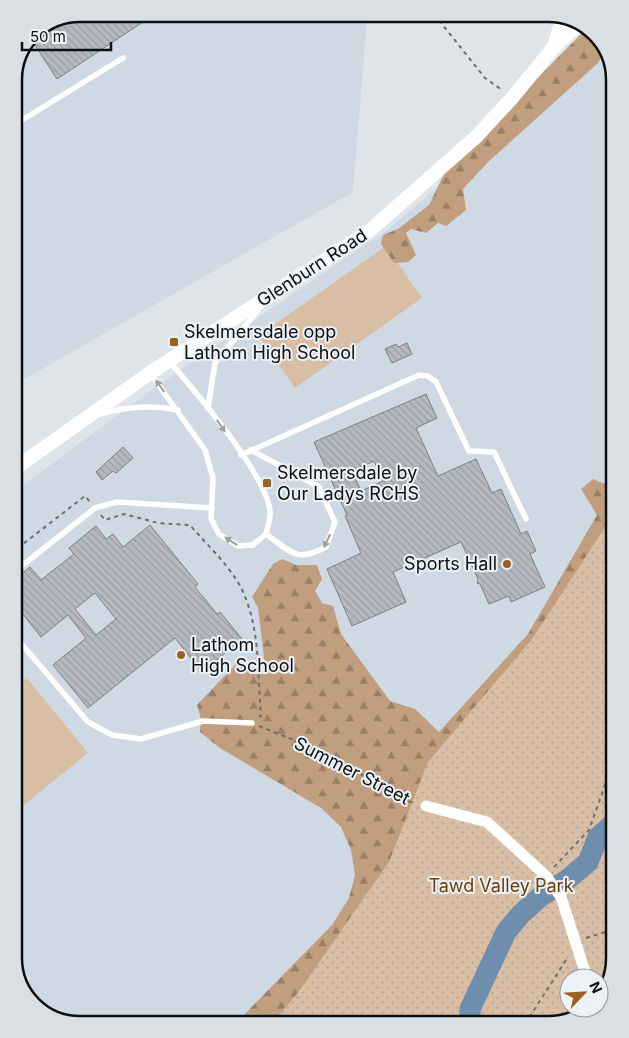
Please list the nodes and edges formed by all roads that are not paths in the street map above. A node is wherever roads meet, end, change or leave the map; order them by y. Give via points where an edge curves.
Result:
1 (561, 24) edge
2 (573, 29) edge
3 (554, 46) junction
4 (123, 58) dead end
5 (23, 120) edge
6 (269, 296) junction
7 (169, 360) junction
8 (150, 373) junction
9 (208, 408) junction
10 (178, 410) junction
11 (85, 418) junction
12 (251, 450) junction
13 (241, 455) junction
14 (23, 463) edge
15 (212, 508) junction
16 (526, 518) dead end
17 (266, 534) junction
18 (22, 565) edge
19 (22, 645) edge
20 (252, 723) road end
21 (426, 806) road end
22 (585, 968) edge

1 - 3 street, Glenburn Road
2 - 3 street, Glenburn Road
3 - 6 street, Glenburn Road via 476,137 368,232
4 - 5 lane
6 - 7 street, Glenburn Road
6 - 9 lane via 215,363
7 - 8 street, Glenburn Road
7 - 9 lane
10 -> 8 lane
8 - 11 street, Glenburn Road
9 -> 13 lane
10 - 11 lane via 135,408
10 - 15 lane via 206,450 211,463
11 - 14 street, Glenburn Road
12 - 13 lane
12 - 16 lane via 419,375 428,376 436,382 469,451 494,452
12 -> 17 lane via 319,487 335,522 326,547 309,556 293,554
13 - 17 lane via 255,473 270,512
17 -> 15 lane via 253,545 238,546 219,534 211,519
15 - 18 lane via 117,502 95,508
19 - 20 lane via 88,722 112,735 141,739 204,721
21 - 22 street, Summer Street via 487,822 546,876 561,897

